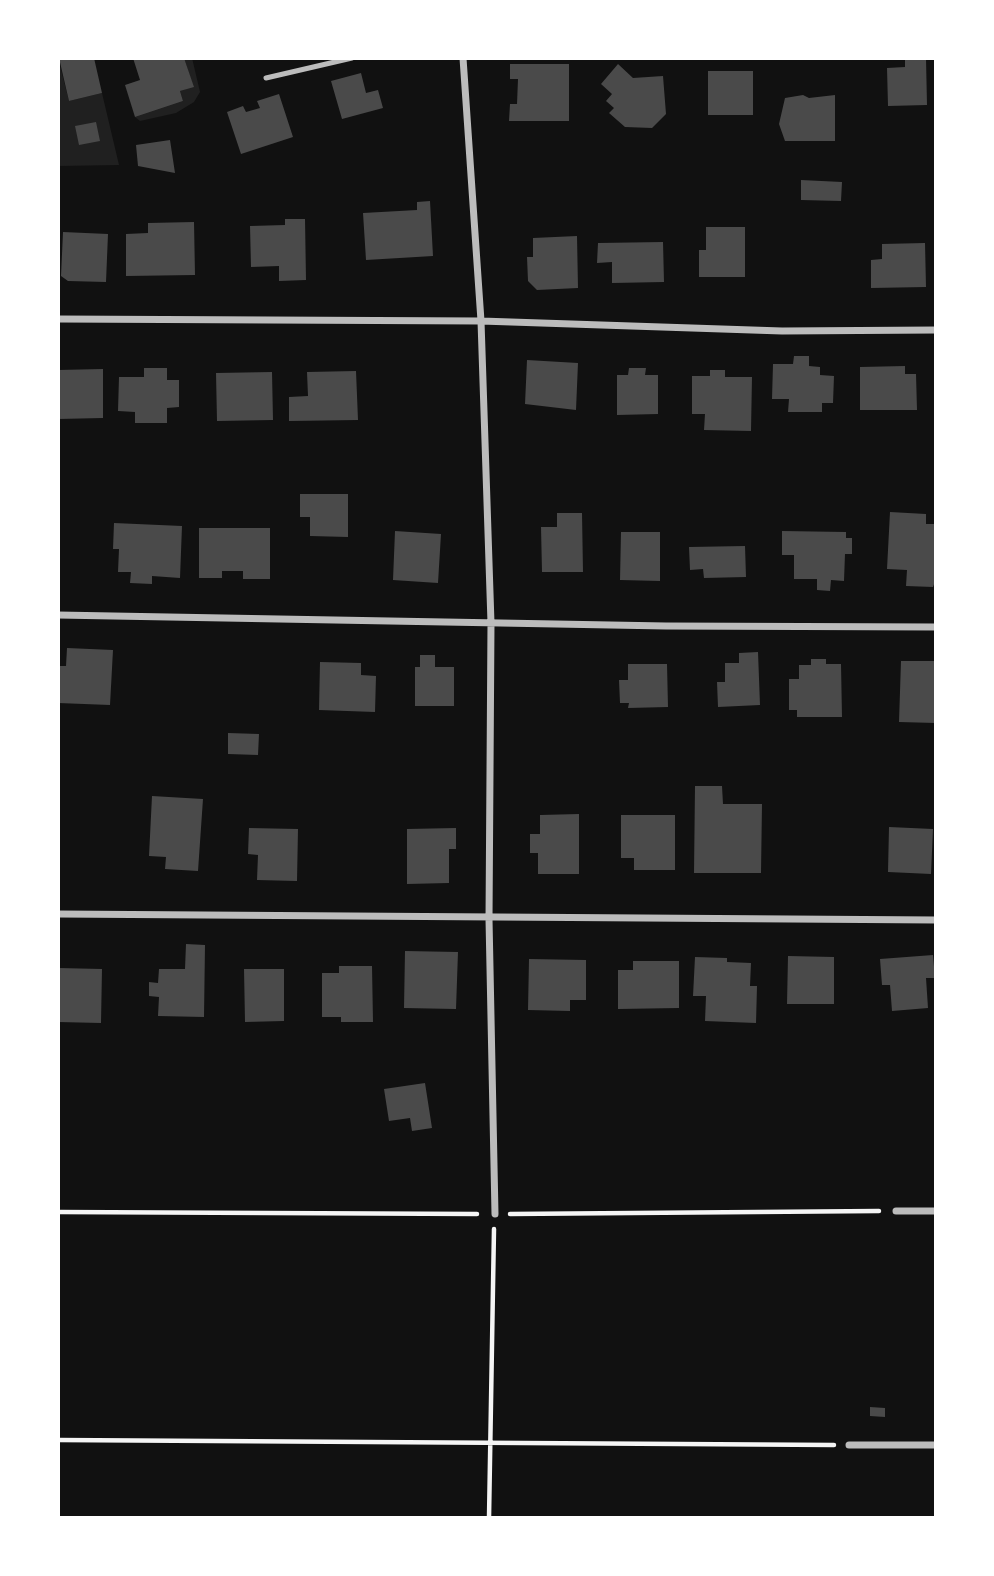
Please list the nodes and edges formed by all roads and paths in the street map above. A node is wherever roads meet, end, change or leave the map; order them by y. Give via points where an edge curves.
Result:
1 (352, 58) edge
2 (463, 58) edge
3 (266, 78) dead end
4 (58, 318) edge
5 (481, 321) junction
6 (936, 330) edge
7 (58, 615) edge
8 (491, 622) junction
9 (936, 627) edge
10 (58, 914) edge
11 (489, 919) junction
12 (936, 920) edge
13 (897, 1211) dead end
14 (936, 1211) edge
15 (495, 1214) joint
16 (58, 1440) edge
17 (849, 1444) joint
18 (491, 1445) junction
19 (936, 1446) edge
20 (489, 1518) edge

1 - 3 lane
2 - 5 street
4 - 5 street
5 - 6 street via 782,331
5 - 8 street
7 - 8 street
8 - 9 street
8 - 11 street
10 - 11 street
11 - 12 street
11 - 15 street
13 - 14 street
15 - 18 path
16 - 18 path
17 - 18 path
17 - 19 street
18 - 20 path

